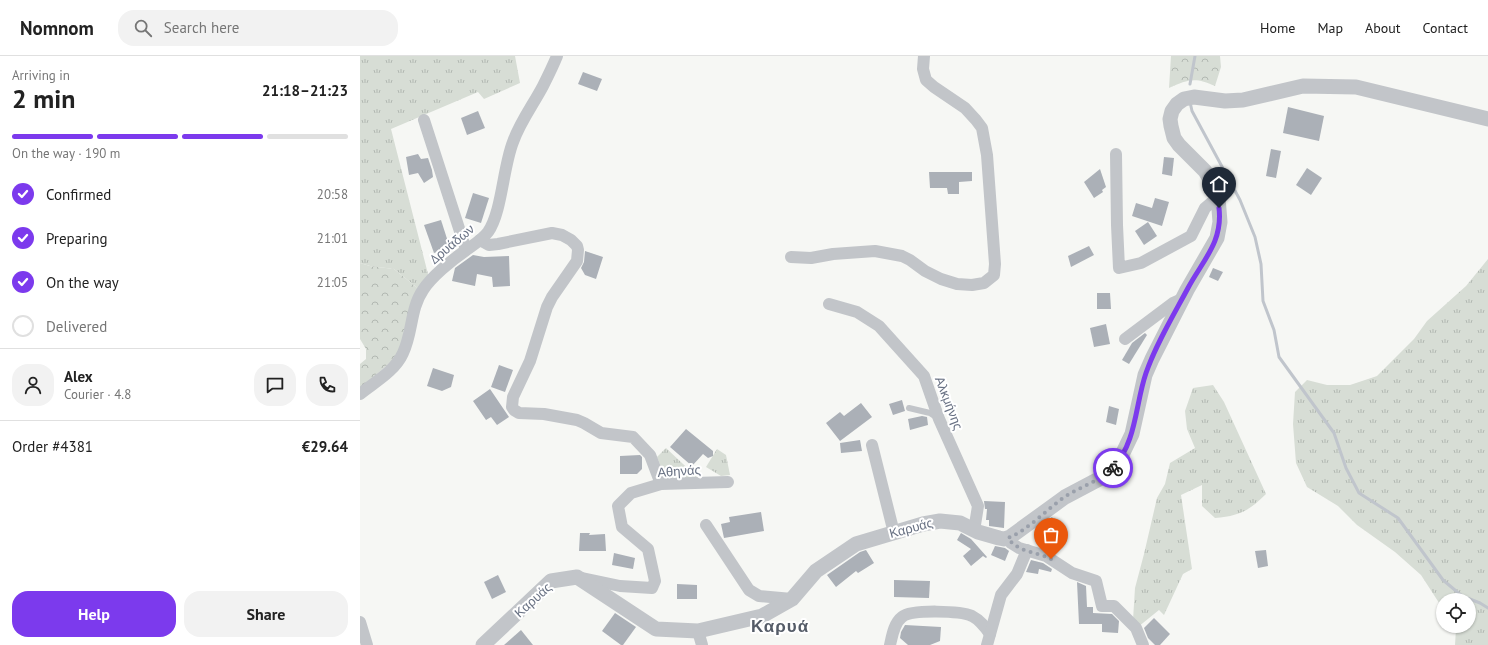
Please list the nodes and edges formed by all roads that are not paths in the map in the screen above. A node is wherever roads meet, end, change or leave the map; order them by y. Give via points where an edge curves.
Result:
1 (557, 56) edge
2 (924, 56) edge
3 (1488, 119) edge
4 (424, 120) dead end
5 (1116, 154) dead end
6 (1218, 197) junction
7 (480, 240) junction
8 (466, 250) junction
9 (791, 257) dead end
10 (1182, 299) junction
11 (829, 304) dead end
12 (1125, 340) dead end
13 (360, 394) edge
14 (909, 408) dead end
15 (939, 419) junction
16 (872, 445) dead end
17 (728, 482) dead end
18 (661, 484) junction
19 (706, 526) dead end
20 (974, 531) junction
21 (894, 533) junction
22 (1008, 538) junction
23 (1027, 550) junction
24 (577, 577) junction
25 (792, 599) junction
26 (360, 622) edge
27 (700, 638) edge
28 (988, 639) edge
29 (366, 645) edge
30 (483, 645) edge
31 (890, 645) edge
32 (1143, 645) edge

1 - 7 street, Δρυάδων via 516,134 492,225
2 - 9 street via 923,69 926,80 964,108 982,128 987,155 994,275 984,283 957,284 925,271 902,256 876,251 811,258
3 - 6 street via 1356,88 1303,86 1237,101 1185,98 1177,104 1171,114 1173,135 1179,145 1205,170
4 - 8 street
5 - 6 street via 1119,268 1141,263 1191,236 1204,208
6 - 10 street via 1218,235
7 - 8 street, Δρυάδων
7 - 18 street via 490,245 552,233 566,236 577,246 577,261 547,307 528,367 513,397 512,407 519,412 577,420 601,433 633,437 650,455
8 - 13 street, Δρυάδων via 422,290 414,306 404,353 387,373
10 - 12 street via 1173,303
10 - 22 street via 1148,368 1132,434 1119,461 1104,475 1065,497
11 - 15 street, Αλκμήνης via 857,312 879,326 924,376
14 - 15 lane via 930,413
15 - 20 street, Αλκμήνης via 978,506
16 - 21 street
17 - 18 street, Αθηνάς
18 - 24 street, Αθηνάς via 631,493 618,506 622,526 648,549 655,581 652,588 620,586
19 - 25 street via 749,590 759,596
20 - 21 street, Καρυάς via 960,523 943,521
20 - 22 street, Καρυάς
21 - 25 street, Καρυάς via 856,544 816,571
22 - 23 street via 1017,547
23 - 28 street via 1016,574 1000,595
23 - 32 street via 1051,559 1072,573 1096,581 1102,606 1114,606 1136,628
24 - 27 street, Καρυάς via 656,629
24 - 30 street, Καρυάς via 551,581
25 - 27 street, Καρυάς via 762,616
26 - 29 street
28 - 31 street via 975,618 962,613 912,613 904,615 898,621

